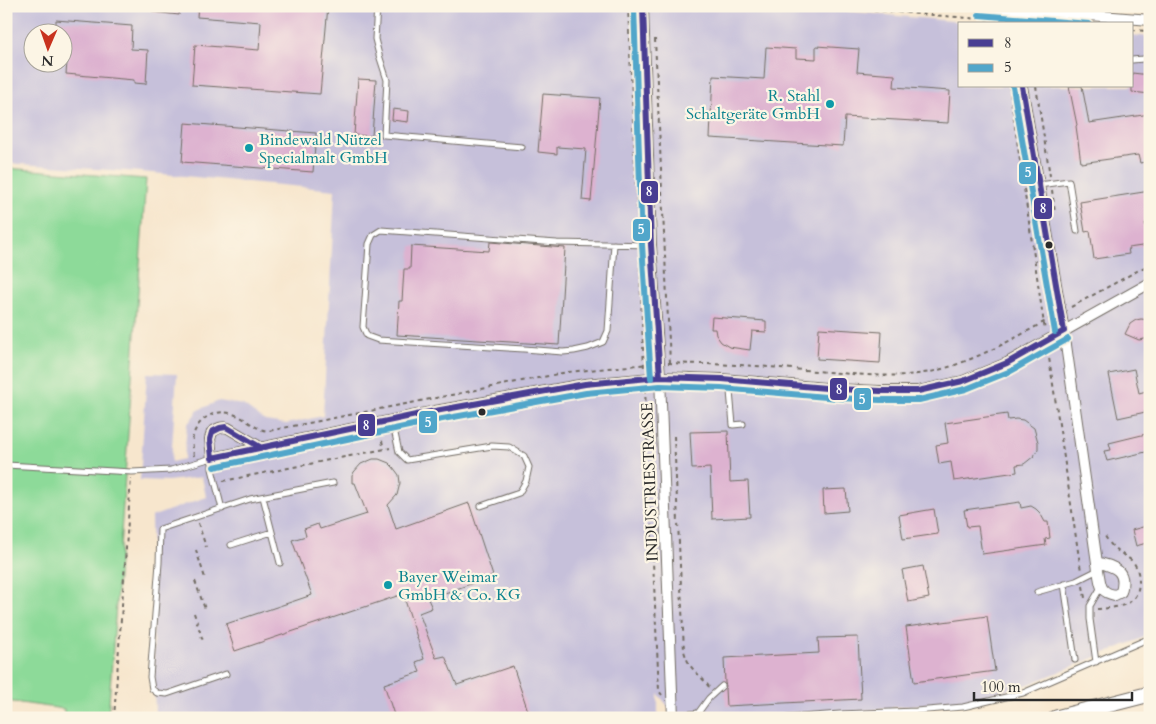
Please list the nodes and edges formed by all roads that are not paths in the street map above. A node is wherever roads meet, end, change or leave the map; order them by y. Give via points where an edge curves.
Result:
1 (377, 6) edge
2 (643, 6) edge
3 (980, 6) edge
4 (1005, 8) edge
5 (1098, 20) edge
6 (1150, 20) edge
7 (1013, 22) edge
8 (1150, 56) edge
9 (1134, 60) edge
10 (1022, 88) edge
11 (522, 147) dead end
12 (1039, 185) junction
13 (1076, 231) dead end
14 (614, 244) junction
15 (651, 245) junction
16 (1150, 282) edge
17 (1064, 331) junction
18 (660, 377) junction
19 (729, 380) junction
20 (392, 420) junction
21 (743, 424) dead end
22 (260, 447) junction
23 (212, 458) junction
24 (6, 465) edge
25 (332, 483) dead end
26 (262, 497) junction
27 (481, 506) dead end
28 (222, 509) junction
29 (272, 532) junction
30 (231, 545) dead end
31 (280, 562) dead end
32 (1098, 566) junction
33 (1064, 584) junction
34 (1101, 587) junction
35 (1036, 592) dead end
36 (1150, 638) edge
37 (1075, 660) dead end
38 (1096, 662) junction
39 (226, 674) dead end
40 (722, 686) dead end
41 (1150, 694) edge
42 (698, 713) junction
43 (673, 717) edge
44 (707, 718) edge
45 (788, 718) edge
46 (1056, 718) edge

1 - 11 lane via 375,39 387,80 384,135
2 - 15 street, INDUSTRIESTRASSE
3 - 4 street
4 - 5 street
4 - 7 street
5 - 6 street
8 - 9 lane
10 - 12 street
12 - 13 lane via 1069,181
12 - 17 street
14 - 14 lane via 608,331 603,342 588,348 562,352 378,340 367,336 363,327 369,244 373,235 381,230
14 - 15 lane
15 - 18 street, INDUSTRIESTRASSE
16 - 17 street
17 - 19 street via 1007,363 963,381 918,391 838,389
17 - 32 street
18 - 19 street
18 - 20 street via 584,384
18 - 43 street, INDUSTRIESTRASSE
19 - 21 lane via 733,425
20 - 22 street
20 - 27 lane via 399,452 406,460 492,446 509,447 524,456 529,468 519,493
22 - 23 street
22 - 23 street via 228,428 218,428 210,439
23 - 24 lane via 171,470 132,472
23 - 28 lane
25 - 26 lane
26 - 28 lane
26 - 29 lane
28 - 39 lane via 160,529 150,677 152,689 167,694
29 - 30 lane
29 - 31 lane
32 - 33 lane via 1076,581
32 - 34 street
32 - 34 street via 1116,569 1124,582 1121,592 1115,595 1107,594
33 - 35 lane
33 - 37 lane
34 - 38 lane via 1090,606
36 - 38 lane
38 - 45 lane via 1023,694 963,706
40 - 42 lane
41 - 46 main road
42 - 43 lane
42 - 44 lane

